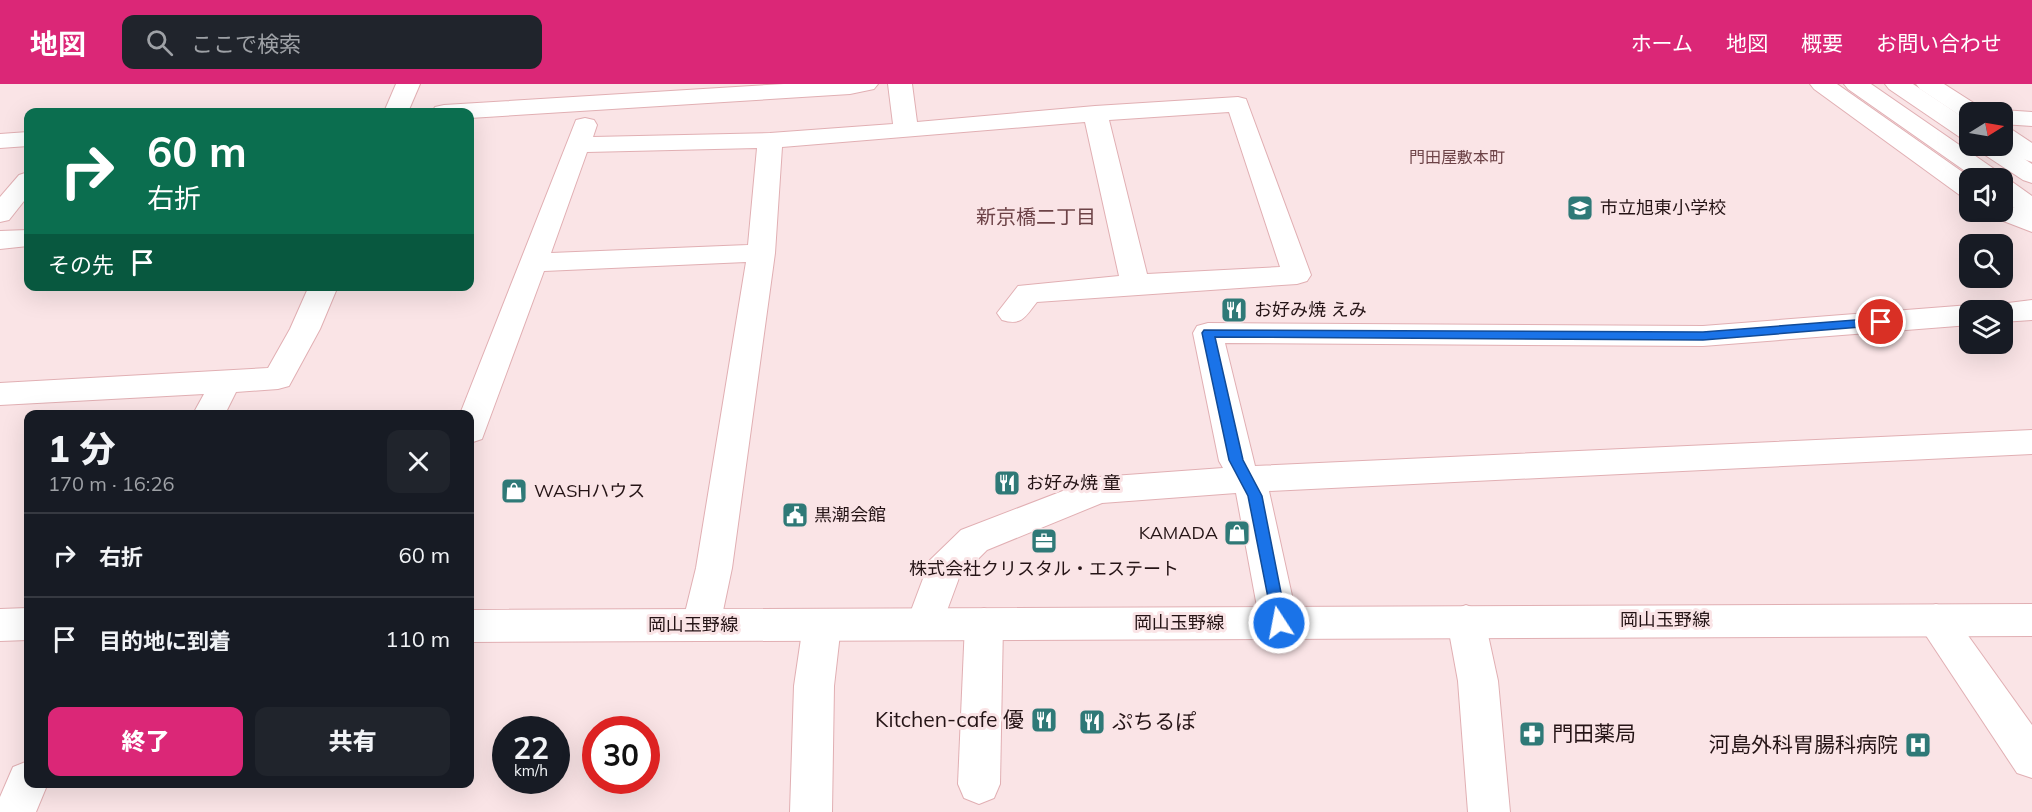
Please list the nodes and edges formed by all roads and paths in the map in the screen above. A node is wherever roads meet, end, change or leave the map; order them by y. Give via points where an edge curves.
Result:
1 (408, 84) edge
2 (866, 84) edge
3 (900, 84) edge
4 (1128, 84) edge
5 (1822, 84) edge
6 (1856, 84) edge
7 (1897, 84) edge
8 (1929, 84) edge
9 (593, 103) junction
10 (1959, 104) edge
11 (398, 108) edge
12 (474, 110) edge
13 (1136, 110) junction
14 (1095, 113) junction
15 (2013, 118) edge
16 (2032, 119) edge
17 (1959, 126) edge
18 (906, 130) junction
19 (24, 139) edge
20 (770, 140) junction
21 (0, 141) edge
22 (2013, 141) edge
23 (578, 145) junction
24 (2032, 154) edge
25 (2003, 156) edge
26 (1977, 168) edge
27 (2032, 175) edge
28 (1959, 182) edge
29 (24, 185) edge
30 (2013, 195) edge
31 (2032, 208) edge
32 (0, 214) edge
33 (2013, 216) edge
34 (2032, 224) edge
35 (24, 238) edge
36 (0, 240) edge
37 (761, 253) junction
38 (534, 263) junction
39 (1135, 284) junction
40 (322, 291) edge
41 (1012, 313) dead end
42 (1959, 316) edge
43 (226, 382) junction
44 (0, 394) edge
45 (211, 410) edge
46 (474, 420) edge
47 (2032, 442) edge
48 (1245, 478) junction
49 (1936, 620) junction
50 (2032, 620) edge
51 (1466, 621) junction
52 (1279, 623) junction
53 (24, 624) edge
54 (925, 624) junction
55 (984, 624) junction
56 (0, 625) edge
57 (701, 625) junction
58 (822, 625) junction
59 (474, 626) edge
60 (2032, 759) edge
61 (979, 784) dead end
62 (25, 788) edge
63 (15, 812) edge
64 (811, 812) edge
65 (1489, 812) edge

1 - 11 main road
2 - 9 main road
3 - 18 main road
4 - 13 main road
5 - 28 main road
6 - 26 main road
7 - 17 main road
8 - 10 main road
9 - 12 main road
9 - 23 main road
13 - 14 main road
13 - 39 main road via 1238,104 1298,275
14 - 18 main road
14 - 39 main road
15 - 16 main road
18 - 20 main road
19 - 21 main road
20 - 23 main road
20 - 37 main road
22 - 24 main road
23 - 38 main road
25 - 27 main road
29 - 32 main road
30 - 31 main road
33 - 34 main road
35 - 36 main road
37 - 38 main road
37 - 57 main road via 714,568
38 - 46 main road
39 - 41 main road via 1028,293
40 - 43 main road via 278,378
42 - 48 main road via 1703,336 1208,333 1236,460
43 - 44 main road
43 - 45 main road
47 - 48 main road
48 - 52 main road via 1255,496
48 - 54 main road via 1099,490 974,540 943,570
49 - 50 main road, 岡山玉野線
49 - 51 main road, 岡山玉野線
49 - 60 main road
51 - 52 main road, 岡山玉野線
51 - 65 main road via 1478,681
52 - 55 main road, 岡山玉野線
53 - 56 main road
54 - 55 main road, 岡山玉野線
54 - 58 main road, 岡山玉野線
55 - 61 main road
57 - 58 main road, 岡山玉野線
57 - 59 main road, 岡山玉野線
58 - 64 main road via 814,686
62 - 63 main road

